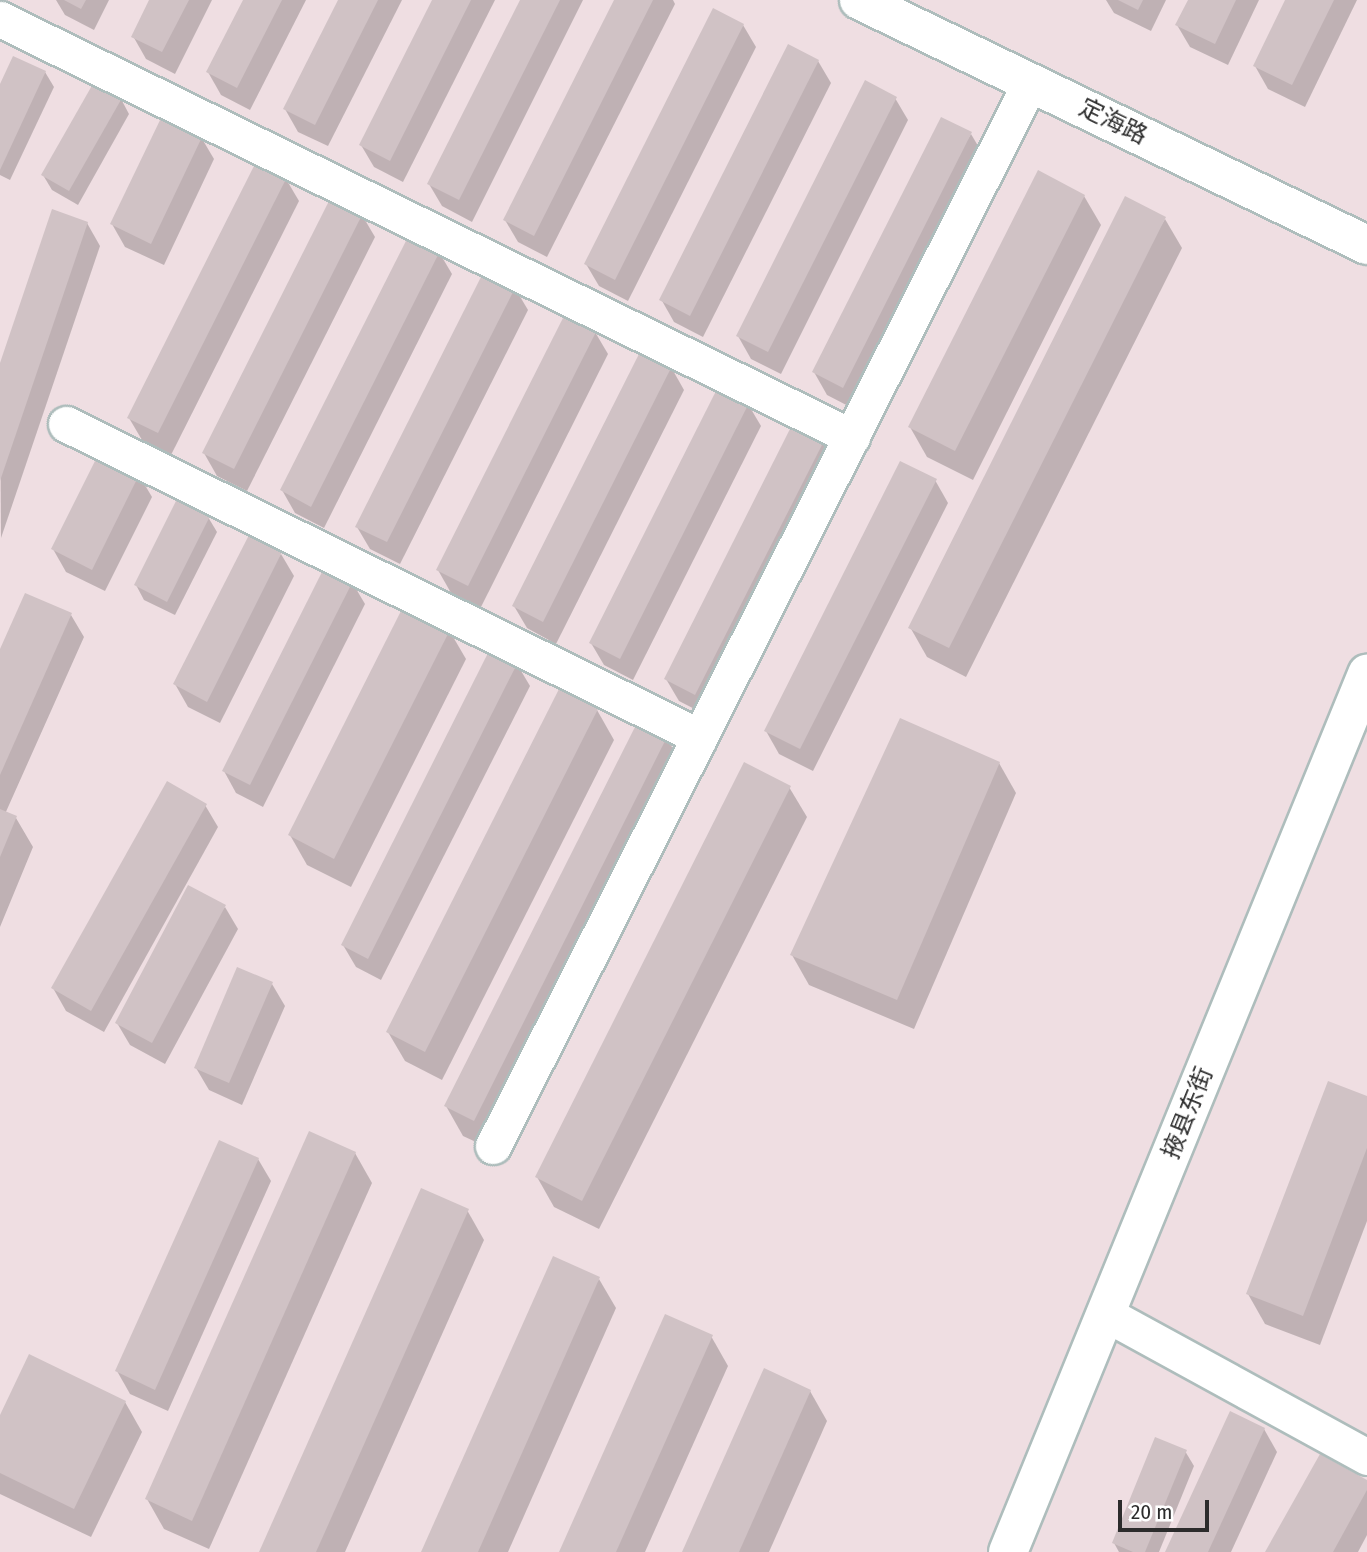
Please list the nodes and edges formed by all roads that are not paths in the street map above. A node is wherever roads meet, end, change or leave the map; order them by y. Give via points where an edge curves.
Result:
1 (859, 0) edge
2 (0, 19) edge
3 (1030, 83) junction
4 (1367, 245) edge
5 (65, 424) dead end
6 (852, 437) junction
7 (1367, 674) edge
8 (700, 737) junction
9 (493, 1146) dead end
10 (1105, 1314) junction
11 (1367, 1457) edge
12 (1009, 1552) edge

1 - 3 main road, 定海路
2 - 6 street
3 - 4 main road, 定海路
3 - 6 street
5 - 8 street
6 - 8 street
7 - 10 main road, 掖县东街
8 - 9 street
10 - 11 street
10 - 12 main road, 掖县东街

